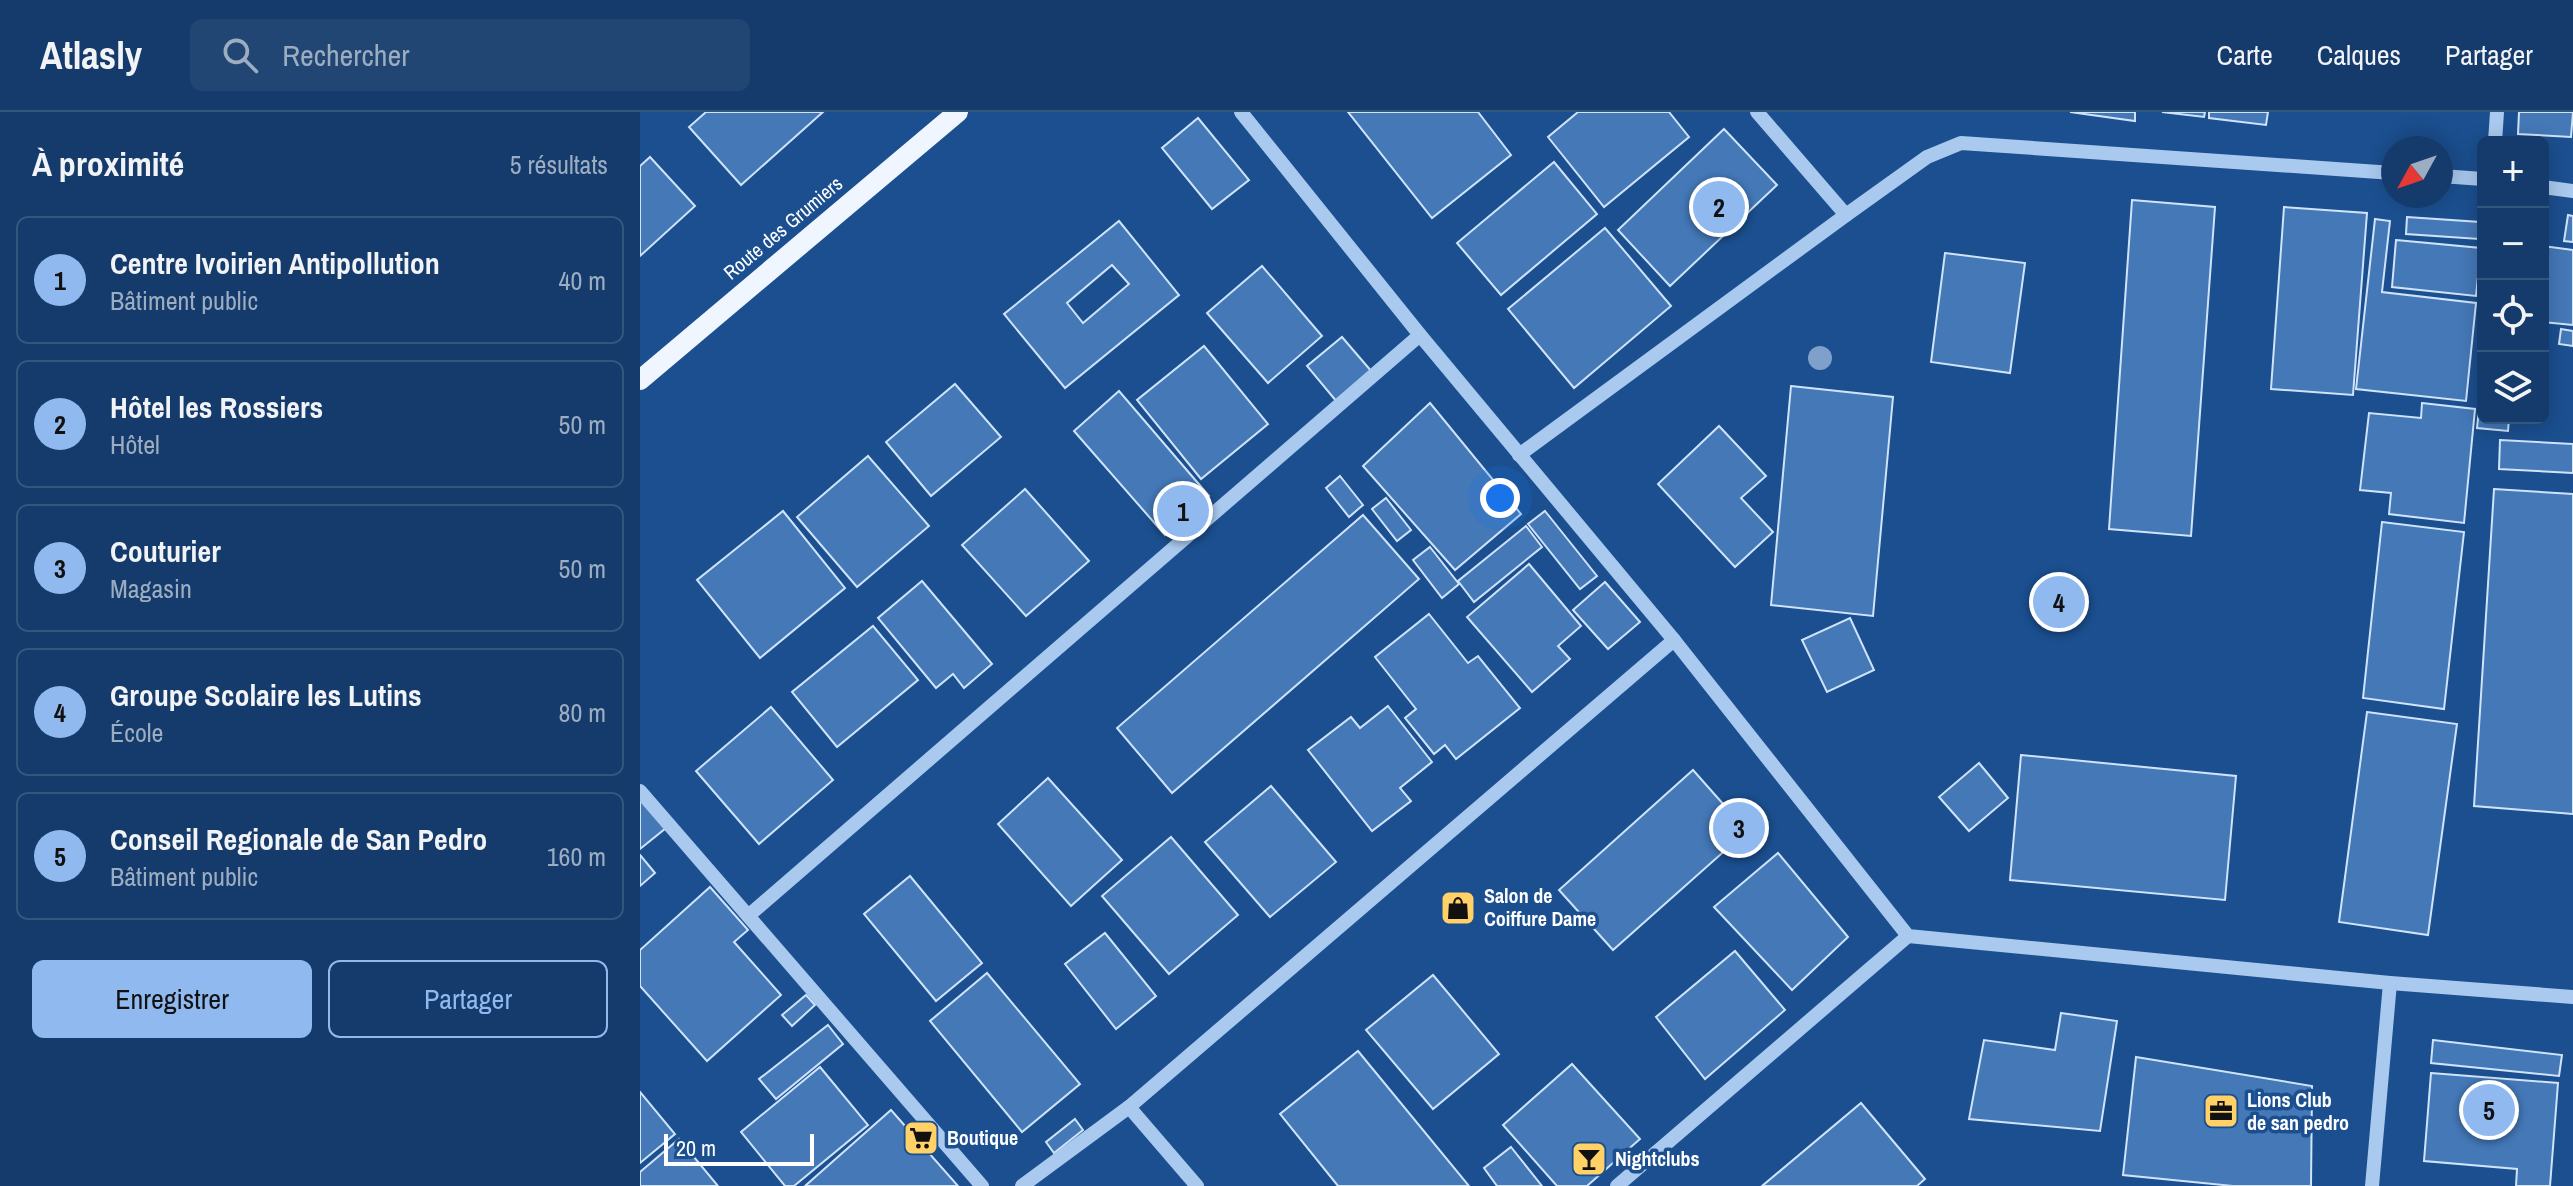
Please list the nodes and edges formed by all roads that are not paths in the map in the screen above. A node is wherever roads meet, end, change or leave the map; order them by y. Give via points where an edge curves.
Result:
1 (958, 112) edge
2 (1241, 112) edge
3 (1757, 112) edge
4 (2497, 112) edge
5 (2495, 136) edge
6 (2381, 172) edge
7 (2453, 177) edge
8 (2477, 179) edge
9 (2549, 188) edge
10 (2573, 191) edge
11 (1846, 215) junction
12 (1420, 335) junction
13 (640, 380) edge
14 (1519, 455) junction
15 (1674, 640) junction
16 (640, 791) edge
17 (748, 916) junction
18 (1908, 936) junction
19 (2390, 983) junction
20 (2573, 997) edge
21 (1129, 1107) junction
22 (982, 1186) edge
23 (1022, 1186) edge
24 (1197, 1186) edge
25 (1617, 1186) edge
26 (2372, 1186) edge

1 - 13 main road, Route des Grumiers
2 - 12 street
3 - 11 street
4 - 5 street
6 - 11 street via 1961,143 1927,157
7 - 8 street
9 - 10 street
11 - 14 street
12 - 14 street
12 - 17 street
14 - 15 street
15 - 18 street
15 - 21 street
16 - 17 street
17 - 22 street
18 - 19 street
18 - 25 street
19 - 20 street
19 - 26 street
21 - 23 street
21 - 24 street

